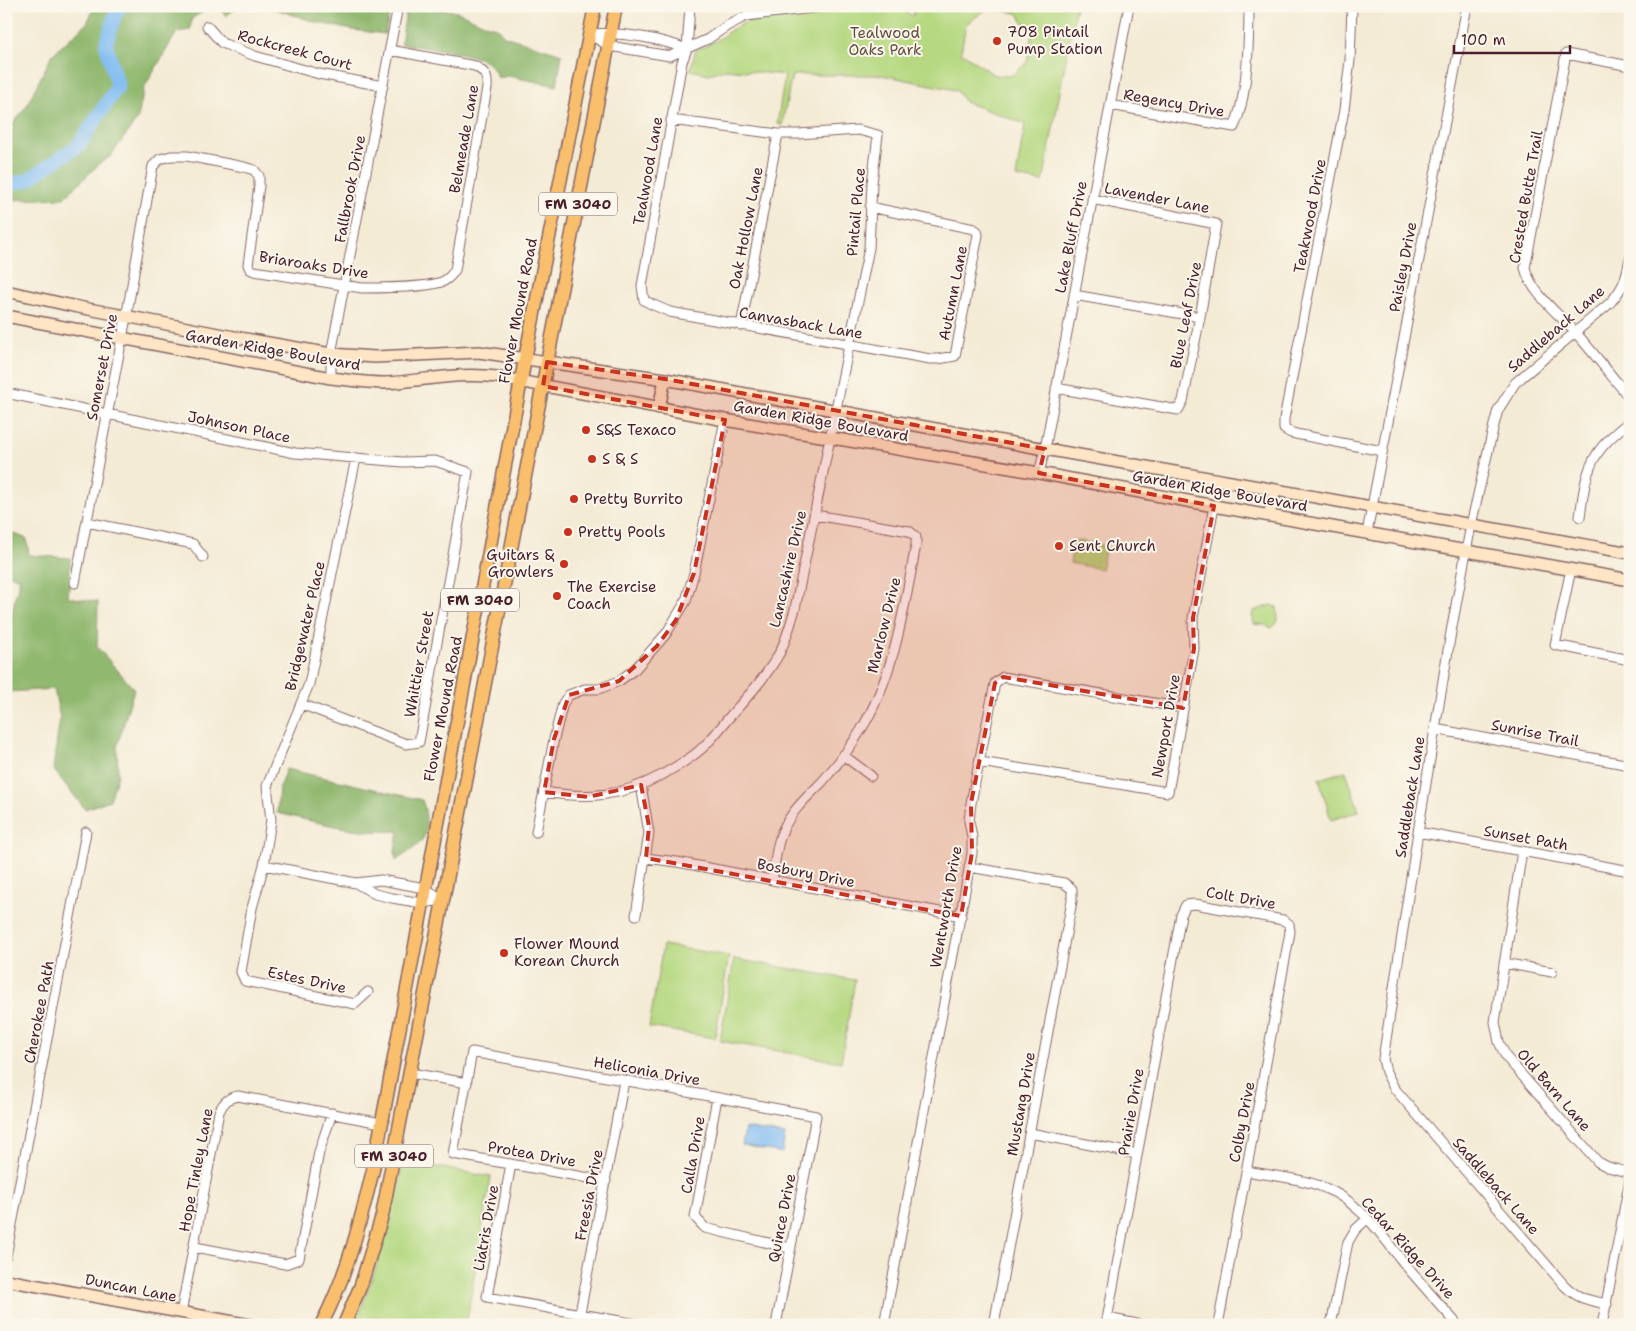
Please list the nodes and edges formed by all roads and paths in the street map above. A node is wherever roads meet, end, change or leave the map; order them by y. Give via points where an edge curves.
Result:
1 (398, 6) edge
2 (594, 6) edge
3 (616, 6) edge
4 (690, 6) edge
5 (830, 6) edge
6 (1129, 6) edge
7 (1249, 6) edge
8 (1352, 6) edge
9 (1467, 6) edge
10 (792, 8) edge
11 (207, 26) dead end
12 (589, 34) junction
13 (610, 39) junction
14 (687, 48) junction
15 (390, 50) junction
16 (1630, 66) edge
17 (383, 86) junction
18 (1110, 106) junction
19 (671, 120) junction
20 (778, 134) junction
21 (160, 159) joint
22 (1092, 199) junction
23 (870, 207) junction
24 (1216, 224) joint
25 (1630, 258) edge
26 (450, 278) joint
27 (346, 285) junction
28 (6, 291) edge
29 (1074, 295) junction
30 (644, 300) joint
31 (126, 315) junction
32 (6, 316) edge
33 (1200, 317) junction
34 (742, 326) junction
35 (1575, 332) junction
36 (122, 338) junction
37 (850, 345) junction
38 (331, 354) junction
39 (956, 356) joint
40 (525, 359) junction
41 (547, 362) junction
42 (331, 378) junction
43 (665, 379) junction
44 (521, 382) junction
45 (543, 386) junction
46 (1056, 388) junction
47 (6, 393) edge
48 (1630, 398) edge
49 (659, 408) junction
50 (837, 411) junction
51 (107, 414) junction
52 (725, 420) junction
53 (1630, 421) edge
54 (831, 438) junction
55 (1045, 449) junction
56 (1382, 451) junction
57 (356, 458) junction
58 (468, 472) joint
59 (1039, 473) junction
60 (1274, 490) junction
61 (1214, 506) junction
62 (1371, 507) junction
63 (814, 515) junction
64 (1269, 516) junction
65 (1580, 517) dead end
66 (87, 522) junction
67 (1471, 525) junction
68 (1367, 533) junction
69 (1466, 551) junction
70 (1630, 553) edge
71 (203, 558) dead end
72 (1570, 569) junction
73 (1630, 580) edge
74 (75, 583) dead end
75 (1630, 660) edge
76 (301, 704) junction
77 (1184, 708) junction
78 (1435, 729) junction
79 (843, 755) junction
80 (980, 762) junction
81 (1630, 765) edge
82 (871, 776) dead end
83 (641, 785) junction
84 (544, 792) junction
85 (86, 832) dead end
86 (536, 832) dead end
87 (1418, 832) junction
88 (1522, 851) junction
89 (646, 858) junction
90 (264, 865) junction
91 (969, 867) junction
92 (1630, 871) edge
93 (772, 880) junction
94 (356, 883) junction
95 (425, 888) junction
96 (443, 900) junction
97 (422, 903) junction
98 (1186, 905) joint
99 (636, 915) dead end
100 (960, 916) junction
101 (1289, 924) joint
102 (1504, 963) junction
103 (241, 972) joint
104 (1552, 972) dead end
105 (368, 992) dead end
106 (410, 1073) junction
107 (624, 1081) junction
108 (466, 1083) junction
109 (717, 1098) junction
110 (332, 1113) junction
111 (816, 1116) joint
112 (381, 1123) junction
113 (1030, 1133) junction
114 (1137, 1154) junction
115 (511, 1164) junction
116 (1247, 1171) junction
117 (1630, 1173) edge
118 (1630, 1179) edge
119 (606, 1182) junction
120 (1367, 1219) junction
121 (195, 1247) junction
122 (790, 1248) junction
123 (6, 1256) edge
124 (6, 1280) edge
125 (1606, 1304) junction
126 (181, 1313) junction
127 (580, 1314) junction
128 (1107, 1321) edge
129 (1452, 1322) edge
130 (250, 1325) edge
131 (321, 1325) edge
132 (344, 1325) edge
133 (642, 1325) edge
134 (776, 1325) edge
135 (884, 1325) edge
136 (994, 1325) edge
137 (1142, 1325) edge
138 (1218, 1325) edge
139 (1331, 1325) edge
140 (1602, 1325) edge

1 - 15 street, Fallbrook Drive
2 - 12 main road, Flower Mound Road / FM 3040
3 - 13 main road, FM 3040
4 - 14 street, Tealwood Lane
5 - 10 street
6 - 18 street, Lake Bluff Drive
7 - 18 street, Regency Drive via 1246,73 1234,127
8 - 56 street, Teakwood Drive via 1344,110 1284,429
9 - 56 street, Paisley Drive
10 - 14 street via 746,16
11 - 17 street, Rockcreek Court via 222,43 256,56 319,74
12 - 13 street
12 - 40 main road, Flower Mound Road / FM 3040
13 - 14 street via 672,43
13 - 14 street via 670,56
13 - 41 main road, FM 3040
14 - 19 street, Tealwood Lane
15 - 17 street, Fallbrook Drive
15 - 26 street, Belmeade Lane via 475,66 488,78 455,270
16 - 35 street, Crested Butte Trail via 1566,54 1525,268 1539,294
17 - 27 street, Fallbrook Drive
18 - 22 street, Lake Bluff Drive
19 - 20 street
19 - 30 street, Tealwood Lane via 642,286
20 - 23 street, Pintail Place via 858,130 878,135
20 - 34 street, Oak Hollow Lane
21 - 27 street, Briaroaks Drive via 187,156 254,170 259,176 259,186 250,269
21 - 31 street, Somerset Drive via 153,166
22 - 24 street, Lavender Lane
22 - 29 street, Lake Bluff Drive
23 - 37 street, Pintail Place via 870,248
23 - 39 street, Autumn Lane via 977,231
24 - 33 street, Blue Leaf Drive
25 - 35 street, Saddleback Lane via 1618,294
26 - 27 street, Briaroaks Drive via 428,285 390,288
27 - 38 street, Fallbrook Drive
28 - 31 main road, Garden Ridge Boulevard
29 - 33 street
29 - 46 street, Lake Bluff Drive
30 - 34 street, Canvasback Lane via 670,312
31 - 36 street, Somerset Drive
31 - 38 main road, Garden Ridge Boulevard
32 - 36 main road, Garden Ridge Boulevard
33 - 46 street, Blue Leaf Drive via 1178,410
34 - 37 street, Canvasback Lane
35 - 48 street, Crested Butte Trail
35 - 67 street, Saddleback Lane via 1515,383 1502,404 1494,425
36 - 42 main road, Garden Ridge Boulevard
36 - 51 street, Somerset Drive
37 - 39 street, Canvasback Lane via 938,360
37 - 50 street, Pintail Place
38 - 40 main road, Garden Ridge Boulevard via 375,357 478,352
38 - 42 street, Fallbrook Drive
40 - 41 main road, Garden Ridge Boulevard
40 - 44 main road, Flower Mound Road / FM 3040
41 - 43 main road, Garden Ridge Boulevard
41 - 45 main road, FM 3040
42 - 44 main road, Garden Ridge Boulevard via 384,383 468,375
43 - 49 main road
43 - 50 main road, Garden Ridge Boulevard
44 - 45 main road, Garden Ridge Boulevard
44 - 95 main road, Flower Mound Road / FM 3040
45 - 49 main road, Garden Ridge Boulevard
45 - 96 main road, FM 3040
46 - 55 street, Lake Bluff Drive
47 - 51 street, Johnson Place
49 - 52 main road, Garden Ridge Boulevard
50 - 54 street, Pintail Place
50 - 55 main road, Garden Ridge Boulevard
51 - 57 street, Johnson Place via 295,453
51 - 66 street, Somerset Drive
52 - 54 main road, Garden Ridge Boulevard
52 - 84 street via 694,573 682,610 657,646 635,669 619,681 599,689 585,689 569,695 563,703
53 - 65 street via 1597,453 1588,471
54 - 59 main road, Garden Ridge Boulevard
54 - 63 street, Lancashire Drive
55 - 59 street, Lake Bluff Drive
55 - 60 main road, Garden Ridge Boulevard
56 - 62 street, Paisley Drive
57 - 58 street, Johnson Place via 435,461
57 - 76 street, Bridgewater Place via 309,684
58 - 76 street, Whittier Street via 419,742 406,744
59 - 61 main road, Garden Ridge Boulevard
60 - 62 main road, Garden Ridge Boulevard
60 - 64 main road
61 - 64 main road, Garden Ridge Boulevard
61 - 77 street, Newport Drive via 1193,618 1194,649
62 - 67 main road, Garden Ridge Boulevard
62 - 68 street, Paisley Drive
63 - 79 street, Marlow Drive via 909,531 916,537 905,603 883,683 861,730
63 - 83 street, Lancashire Drive via 795,609 789,631 774,662 699,751 674,769
64 - 68 main road, Garden Ridge Boulevard
66 - 71 street via 193,544
66 - 74 street, Somerset Drive
67 - 69 street, Saddleback Lane
67 - 70 main road, Garden Ridge Boulevard
68 - 69 main road, Garden Ridge Boulevard
69 - 72 main road, Garden Ridge Boulevard
69 - 78 street, Saddleback Lane
72 - 73 main road, Garden Ridge Boulevard
72 - 75 street via 1555,645
76 - 90 street, Bridgewater Place via 267,786 271,820
77 - 80 street, Wentworth Drive via 1002,677 995,683
77 - 80 street, Newport Drive via 1168,792
78 - 81 street, Sunrise Trail
78 - 87 street, Saddleback Lane
79 - 82 street
79 - 93 street, Marlow Drive via 794,811 785,826
80 - 91 street, Wentworth Drive via 969,821 972,853
83 - 84 street, Lancashire Drive via 614,794 588,797
83 - 89 street via 649,826
84 - 86 street
85 - 123 street, Cherokee Path
87 - 88 street, Sunset Path
87 - 125 street, Saddleback Lane via 1384,1044 1386,1072 1394,1088 1564,1285 1574,1295
88 - 92 street, Sunset Path
88 - 102 street, Old Barn Lane
89 - 93 street, Bosbury Drive
89 - 99 street
90 - 94 street
90 - 103 street, Bridgewater Place via 252,908
91 - 100 street, Wentworth Drive
91 - 113 street, Mustang Drive via 1064,883 1072,889
93 - 100 street, Bosbury Drive
94 - 95 street via 381,880
94 - 97 street via 375,894
95 - 96 street
95 - 97 main road, Flower Mound Road / FM 3040
96 - 97 street
96 - 106 main road, FM 3040
97 - 112 main road, Flower Mound Road / FM 3040
98 - 101 street, Colt Drive via 1275,918
98 - 114 street, Prairie Drive via 1181,915
100 - 135 street, Wentworth Drive
101 - 116 street, Colby Drive via 1290,939
102 - 104 street
102 - 117 street, Old Barn Lane via 1495,1022 1506,1057 1598,1162
103 - 105 street, Estes Drive via 245,981 355,1004
106 - 108 street
106 - 132 main road, FM 3040 via 382,1216 361,1285
107 - 108 street, Heliconia Drive via 472,1052
107 - 109 street, Heliconia Drive
107 - 119 street, Freesia Drive
108 - 115 street, Protea Drive via 453,1154
109 - 111 street, Heliconia Drive
109 - 122 street, Calla Drive via 695,1217 705,1228
110 - 112 street, Hope Tinley Lane
110 - 121 street via 319,1152 299,1258 285,1264
110 - 121 street, Hope Tinley Lane via 238,1096 223,1102
111 - 122 street, Quince Drive
112 - 131 main road, Flower Mound Road / FM 3040 via 357,1231 343,1275
113 - 114 street
113 - 136 street, Mustang Drive
114 - 128 street, Prairie Drive
115 - 119 street, Protea Drive
115 - 127 street, Liatris Drive via 487,1297
116 - 120 street, Cedar Ridge Drive via 1325,1188 1342,1196
116 - 138 street, Colby Drive
118 - 125 street
119 - 127 street, Freesia Drive
120 - 129 street, Cedar Ridge Drive
120 - 139 street via 1348,1242
121 - 126 street, Hope Tinley Lane
122 - 134 street, Quince Drive
124 - 126 main road, Duncan Lane
125 - 140 street
126 - 130 main road, Duncan Lane
127 - 133 street
128 - 137 street

